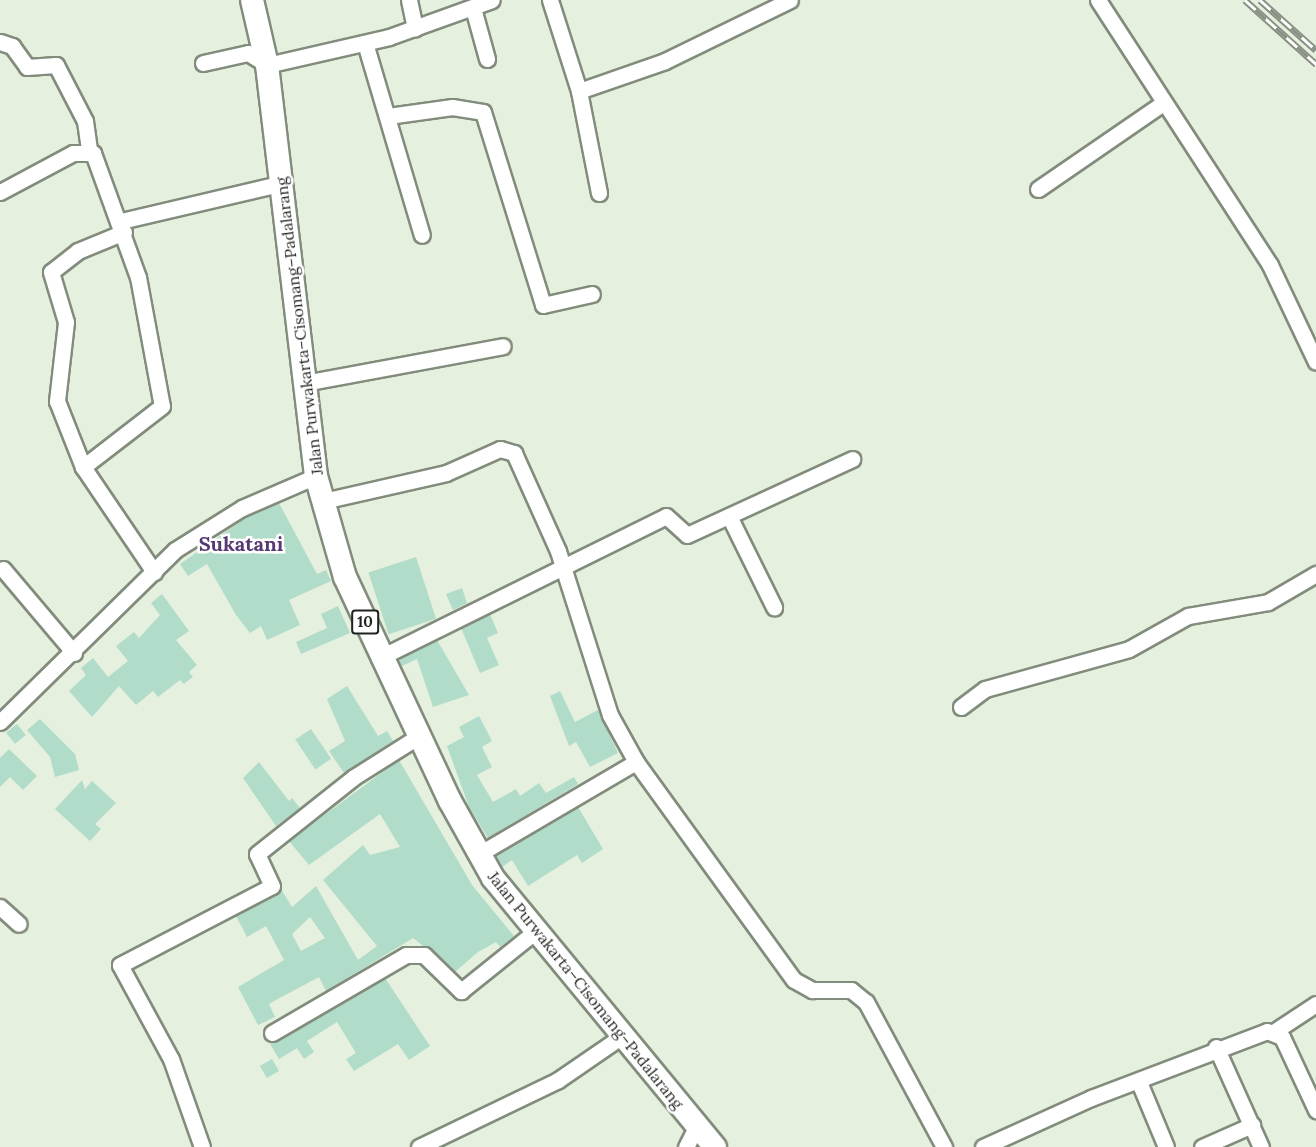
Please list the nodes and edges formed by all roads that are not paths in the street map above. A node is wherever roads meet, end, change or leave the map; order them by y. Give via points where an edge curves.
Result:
1 (252, 0) edge
2 (409, 0) edge
3 (492, 0) edge
4 (550, 0) edge
5 (790, 0) edge
6 (1098, 0) edge
7 (473, 8) junction
8 (415, 28) junction
9 (0, 42) edge
10 (365, 43) junction
11 (487, 59) dead end
12 (203, 63) dead end
13 (267, 65) junction
14 (579, 91) junction
15 (1163, 102) junction
16 (388, 116) junction
17 (89, 151) junction
18 (283, 183) junction
19 (1038, 189) dead end
20 (0, 192) edge
21 (599, 193) dead end
22 (122, 227) junction
23 (422, 235) dead end
24 (592, 294) dead end
25 (502, 346) dead end
26 (1316, 362) edge
27 (304, 383) junction
28 (852, 459) dead end
29 (83, 467) junction
30 (316, 476) junction
31 (323, 501) junction
32 (729, 516) junction
33 (563, 567) junction
34 (3, 569) dead end
35 (154, 572) junction
36 (1316, 574) edge
37 (774, 606) dead end
38 (74, 653) junction
39 (380, 657) junction
40 (961, 707) dead end
41 (3, 713) edge
42 (419, 736) junction
43 (636, 762) junction
44 (479, 854) junction
45 (0, 907) edge
46 (19, 924) dead end
47 (536, 931) junction
48 (1316, 1005) edge
49 (1275, 1031) junction
50 (272, 1033) dead end
51 (622, 1036) junction
52 (1216, 1047) junction
53 (1139, 1082) junction
54 (1316, 1110) edge
55 (1252, 1125) junction
56 (696, 1127) junction
57 (202, 1147) edge
58 (418, 1147) edge
59 (686, 1147) edge
60 (715, 1147) edge
61 (944, 1147) edge
62 (983, 1147) edge
63 (1166, 1147) edge
64 (1202, 1147) edge
65 (1261, 1147) edge

1 - 13 highway, Jalan Purwakarta–Cisomang–Padalarang / 10
2 - 8 street
3 - 7 street
4 - 14 street
5 - 14 street via 665,61
6 - 15 street
7 - 8 street
7 - 11 street
8 - 10 street
9 - 17 street via 12,46 27,67 56,64 85,121
10 - 13 street
10 - 16 street
12 - 13 street via 248,53
13 - 18 highway, Jalan Purwakarta–Cisomang–Padalarang / 10
14 - 21 street
15 - 19 street
15 - 26 street via 1270,265
16 - 23 street
16 - 24 street via 452,107 483,112 543,305
17 - 20 street via 73,153
17 - 22 street via 103,170
18 - 22 street
18 - 27 highway, Jalan Purwakarta–Cisomang–Padalarang / 10
22 - 29 street via 144,301 162,406
22 - 29 street via 78,251 50,277 66,322 57,400
25 - 27 street
27 - 30 highway, Jalan Purwakarta–Cisomang–Padalarang / 10
28 - 32 street
29 - 35 street
30 - 31 highway, Jalan Purwakarta–Cisomang–Padalarang / 10
30 - 35 street via 210,525
31 - 33 street via 446,473 506,448 523,464
31 - 39 highway, Jalan Purwakarta–Cisomang–Padalarang / 10 via 345,577
32 - 33 street via 684,535 666,516
32 - 37 street
33 - 39 street
33 - 43 street via 610,716
34 - 38 street
35 - 38 street
36 - 40 street via 1268,602 1188,616 1129,649 985,689
38 - 41 street
39 - 42 highway, Jalan Purwakarta–Cisomang–Padalarang / 10
42 - 44 highway, Jalan Purwakarta–Cisomang–Padalarang / 10
42 - 57 street via 354,777 257,854 272,885 120,965 171,1059
43 - 44 street
43 - 61 street via 794,980 812,990 851,990 866,1002
44 - 47 highway, Jalan Purwakarta–Cisomang–Padalarang / 10
45 - 46 street
47 - 50 street via 461,991 424,955 405,956
47 - 51 highway, Jalan Purwakarta–Cisomang–Padalarang / 10
48 - 49 street
49 - 52 street
49 - 54 street
51 - 56 highway, Jalan Purwakarta–Cisomang–Padalarang / 10
51 - 58 street via 558,1080
52 - 53 street
52 - 55 street
53 - 62 street
53 - 63 street
55 - 64 street
55 - 65 street
56 - 59 street
56 - 60 highway, Jalan Purwakarta–Cisomang–Padalarang / 10

